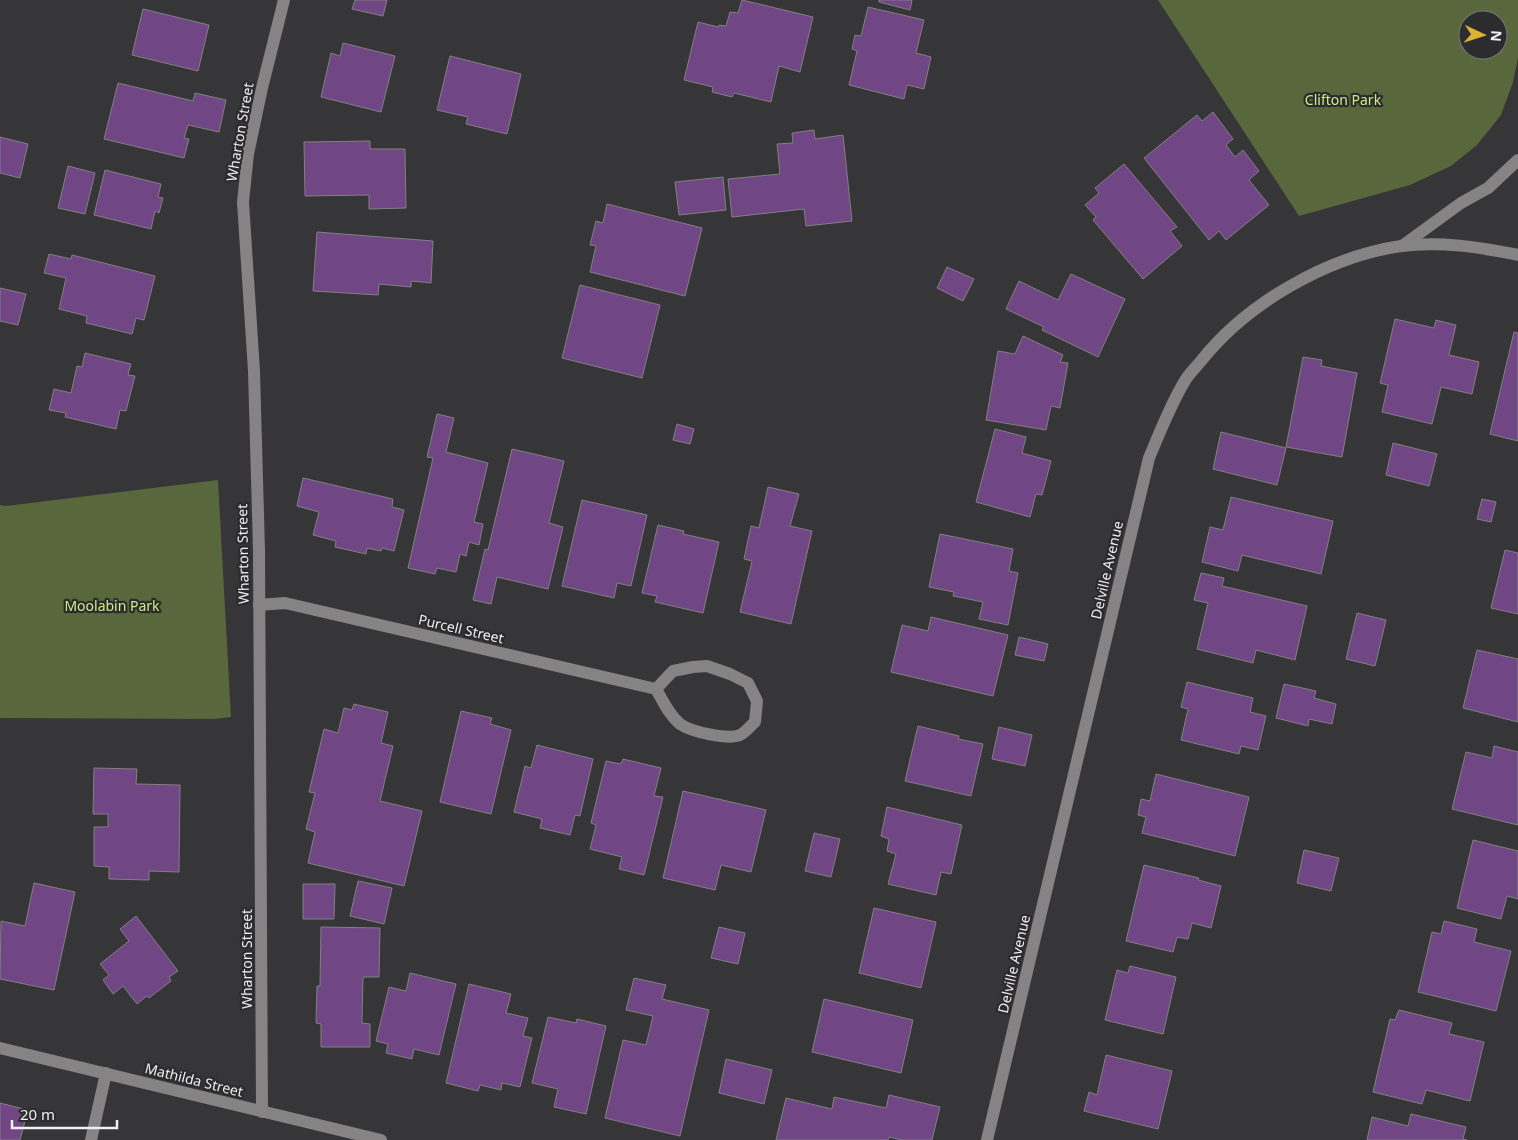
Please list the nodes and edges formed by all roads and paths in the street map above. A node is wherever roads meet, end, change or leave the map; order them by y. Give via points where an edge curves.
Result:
1 (284, 0) edge
2 (1518, 160) edge
3 (1402, 246) junction
4 (1518, 255) edge
5 (259, 605) junction
6 (656, 689) junction
7 (0, 1048) edge
8 (106, 1073) junction
9 (262, 1112) junction
10 (91, 1140) edge
11 (381, 1140) edge
12 (987, 1140) edge

1 - 5 street, Wharton Street via 248,154 243,202 254,380
2 - 3 street via 1488,188 1461,203
3 - 4 street, Delville Avenue via 1449,244
3 - 12 street, Delville Avenue via 1340,262 1300,280 1250,312 1216,342 1186,378 1168,415 1149,458
5 - 6 street, Purcell Street via 285,603
5 - 9 street, Wharton Street
6 - 6 street via 673,671 707,666 748,683 757,701 755,722 740,735 700,733 681,725
7 - 8 street, Mathilda Street
8 - 9 street, Mathilda Street
8 - 10 street
9 - 11 street, Mathilda Street

